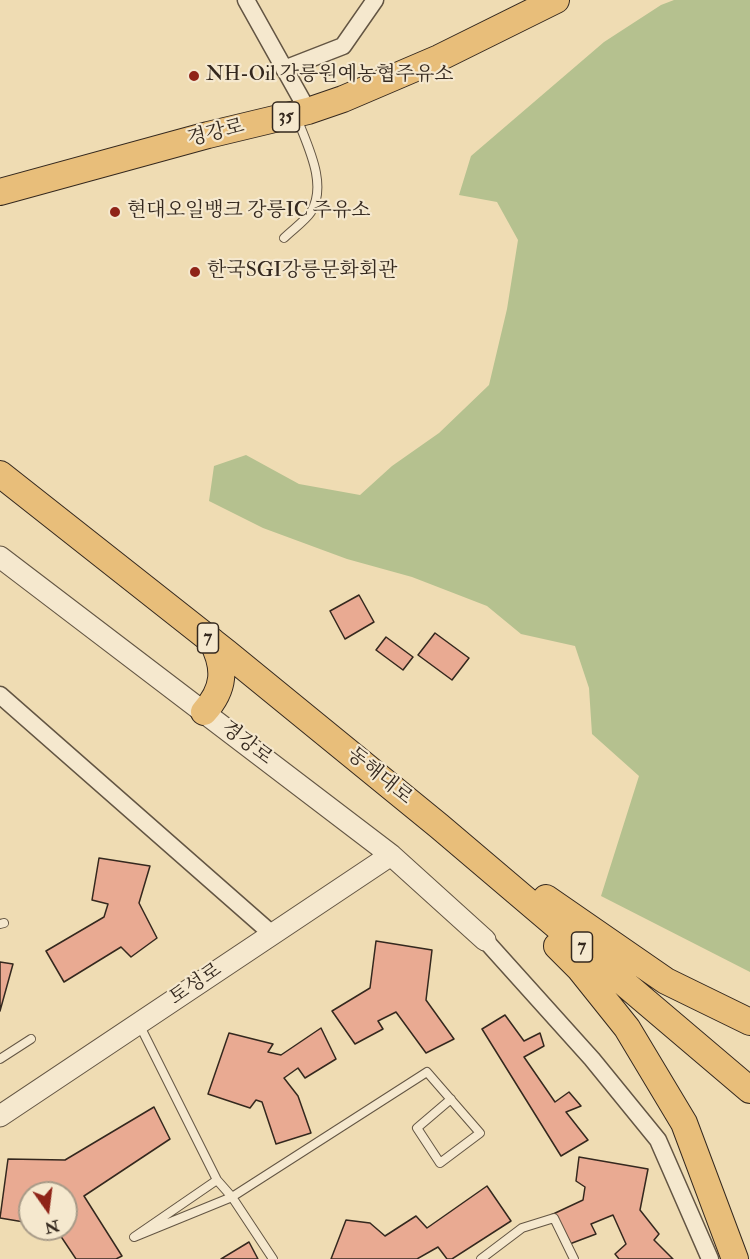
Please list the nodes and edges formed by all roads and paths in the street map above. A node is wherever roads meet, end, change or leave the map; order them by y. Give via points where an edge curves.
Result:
1 (246, 0) edge
2 (375, 0) edge
3 (556, 0) edge
4 (284, 69) junction
5 (302, 113) junction
6 (0, 192) edge
7 (284, 237) dead end
8 (0, 474) edge
9 (0, 557) edge
10 (212, 641) junction
11 (0, 696) edge
12 (204, 712) junction
13 (413, 805) junction
14 (439, 826) junction
15 (391, 855) junction
16 (272, 934) junction
17 (485, 940) joint
18 (750, 1022) edge
19 (139, 1023) junction
20 (31, 1039) dead end
21 (0, 1059) edge
22 (750, 1090) edge
23 (451, 1099) junction
24 (0, 1116) edge
25 (217, 1180) junction
26 (232, 1197) junction
27 (273, 1259) edge
28 (481, 1259) edge
29 (574, 1259) edge
30 (710, 1259) edge
31 (735, 1259) edge

1 - 4 street
2 - 4 street via 343,46
3 - 5 main road, 경강로 / 35 via 439,58
4 - 5 street
5 - 6 main road, 경강로 / 35
5 - 7 lane via 319,187 311,212
8 - 10 main road, 동해대로 / 7
9 - 12 street, 경강로
10 - 12 main road via 221,657 222,681 215,700
10 - 13 main road, 동해대로 / 7
11 - 16 street
12 - 15 street, 경강로
13 - 14 main road, 동해대로 / 7
13 - 18 main road via 666,981
14 - 22 main road, 동해대로 / 7
14 - 31 main road via 579,968 627,1028 684,1124
15 - 16 street, 토성로
15 - 17 street, 경강로
16 - 19 street, 토성로
17 - 30 street via 592,1059 658,1140
19 - 24 street, 토성로
19 - 25 lane
20 - 21 lane
23 - 23 lane via 480,1133 440,1162 417,1128
23 - 26 lane via 427,1072
25 - 26 lane
25 - 26 lane via 134,1236
26 - 27 lane
28 - 29 lane via 522,1228 554,1218

